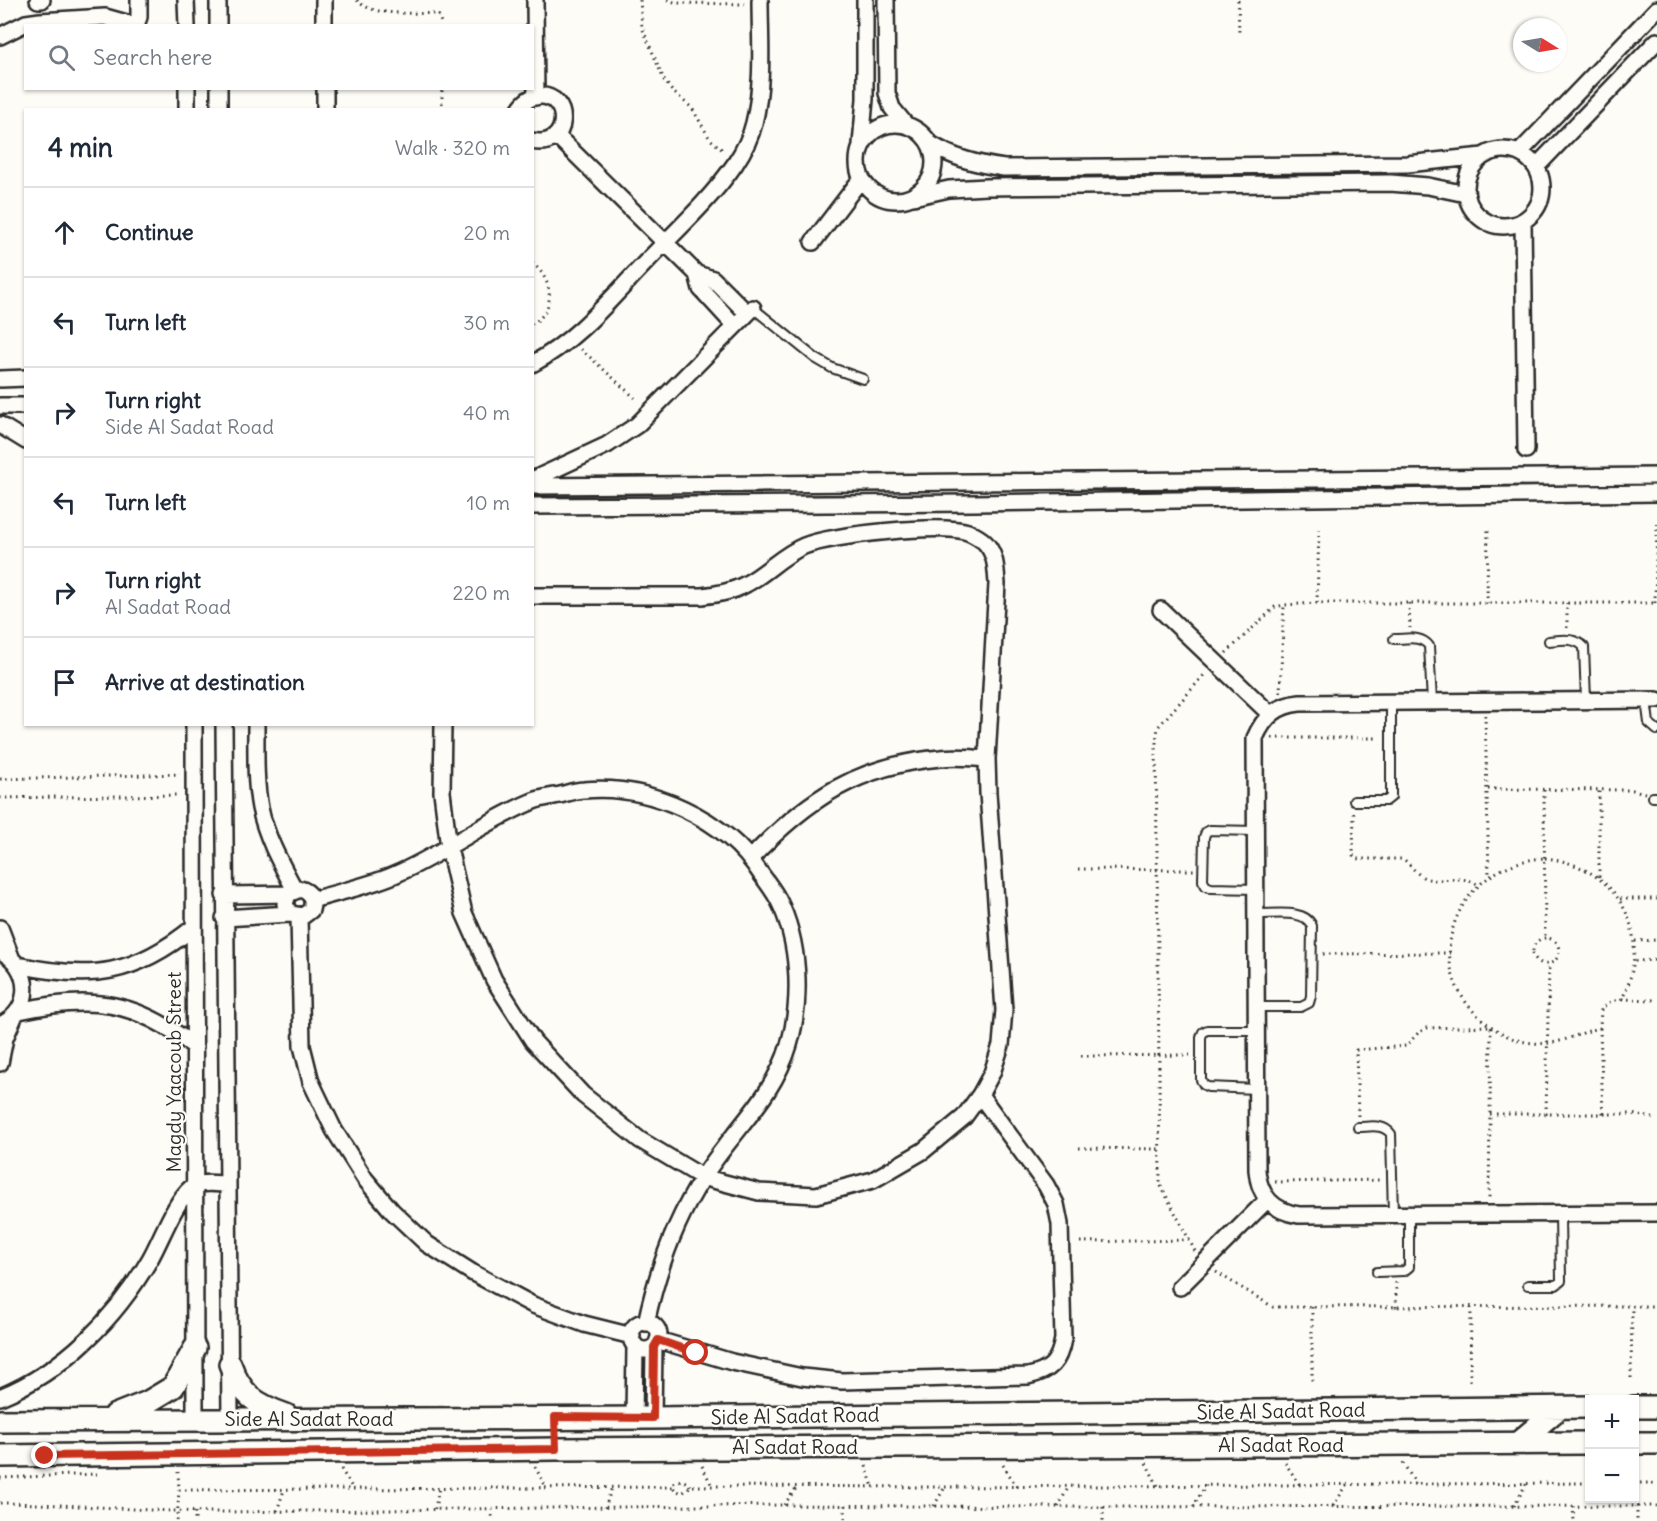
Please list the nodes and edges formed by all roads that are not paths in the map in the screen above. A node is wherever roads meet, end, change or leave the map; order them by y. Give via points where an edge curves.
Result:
1 (139, 0) edge
2 (186, 0) edge
3 (218, 0) edge
4 (324, 0) edge
5 (535, 0) edge
6 (760, 0) edge
7 (865, 0) edge
8 (886, 0) edge
9 (1657, 9) edge
10 (24, 24) edge
11 (24, 24) edge
12 (133, 24) edge
13 (137, 24) edge
14 (186, 24) edge
15 (218, 24) edge
16 (324, 24) edge
17 (0, 36) edge
18 (1657, 41) edge
19 (187, 90) edge
20 (219, 90) edge
21 (325, 90) edge
22 (536, 96) junction
23 (187, 108) edge
24 (219, 108) edge
25 (325, 108) edge
26 (520, 108) edge
27 (906, 125) junction
28 (556, 136) junction
29 (534, 141) edge
30 (929, 143) junction
31 (860, 149) junction
32 (1518, 153) junction
33 (1483, 156) junction
34 (1202, 166) junction
35 (1536, 167) junction
36 (861, 179) junction
37 (1202, 185) junction
38 (1466, 194) junction
39 (912, 197) junction
40 (1523, 221) junction
41 (813, 242) dead end
42 (665, 243) junction
43 (697, 274) junction
44 (750, 311) junction
45 (735, 326) junction
46 (534, 363) edge
47 (24, 378) edge
48 (0, 379) edge
49 (863, 379) dead end
50 (0, 406) edge
51 (24, 406) edge
52 (0, 426) edge
53 (24, 440) edge
54 (1526, 450) dead end
55 (1657, 476) edge
56 (534, 479) edge
57 (975, 483) junction
58 (534, 486) edge
59 (1657, 494) edge
60 (975, 503) junction
61 (534, 506) edge
62 (534, 596) edge
63 (1161, 610) dead end
64 (1394, 639) dead end
65 (1549, 640) dead end
66 (1586, 700) junction
67 (1652, 700) edge
68 (1391, 702) junction
69 (1432, 702) junction
70 (1275, 711) junction
71 (194, 726) edge
72 (224, 726) edge
73 (256, 726) edge
74 (443, 726) edge
75 (1657, 730) edge
76 (987, 759) junction
77 (1354, 801) road end
78 (1256, 831) junction
79 (449, 848) junction
80 (751, 858) junction
81 (1256, 889) junction
82 (291, 892) junction
83 (224, 895) junction
84 (312, 900) junction
85 (1256, 914) junction
86 (295, 915) junction
87 (224, 918) junction
88 (194, 927) junction
89 (0, 928) edge
90 (10, 958) edge
91 (1256, 1006) junction
92 (16, 1014) junction
93 (0, 1025) edge
94 (1256, 1030) junction
95 (195, 1047) junction
96 (0, 1064) edge
97 (1257, 1089) junction
98 (980, 1095) junction
99 (1358, 1127) road end
100 (702, 1177) junction
101 (228, 1184) junction
102 (195, 1185) junction
103 (1267, 1200) junction
104 (1657, 1213) edge
105 (1560, 1214) junction
106 (1401, 1215) junction
107 (1377, 1272) dead end
108 (1528, 1285) dead end
109 (1180, 1287) dead end
110 (646, 1323) junction
111 (633, 1340) junction
112 (656, 1344) junction
113 (195, 1348) junction
114 (230, 1364) junction
115 (0, 1397) edge
116 (1585, 1407) edge
117 (1639, 1407) edge
118 (1657, 1407) edge
119 (1559, 1408) junction
120 (555, 1417) junction
121 (643, 1418) junction
122 (195, 1419) junction
123 (230, 1419) junction
124 (298, 1419) junction
125 (0, 1420) edge
126 (103, 1420) junction
127 (1519, 1442) junction
128 (1585, 1443) edge
129 (1639, 1443) edge
130 (1657, 1443) edge
131 (556, 1449) junction
132 (0, 1456) edge

1 - 13 street
2 - 14 street
3 - 15 street
4 - 16 street
5 - 22 street
6 - 42 street via 760,84 754,124 737,162
7 - 31 street via 865,111
8 - 27 street via 887,93 892,108
9 - 32 street
10 - 17 street
11 - 12 street via 105,17
18 - 35 street
19 - 23 street
20 - 24 street
21 - 25 street
22 - 26 street
22 - 28 street via 550,98 561,108 563,123
27 - 30 street
27 - 31 street via 878,128
28 - 29 street via 543,143
28 - 42 street
30 - 34 street via 964,160 1004,168
30 - 39 street via 933,153 932,174
31 - 36 street via 857,159
32 - 33 street via 1501,150
32 - 35 street
33 - 34 street via 1407,164
33 - 38 street via 1469,172
34 - 37 street
35 - 40 street via 1542,191 1539,203
36 - 39 street via 873,194 883,199
36 - 41 street
37 - 38 street via 1389,183
37 - 39 street via 968,188
38 - 40 street via 1477,216 1487,223 1512,226
40 - 54 street
42 - 43 street
42 - 46 street via 571,339
43 - 44 street via 713,279
43 - 45 street via 701,289
44 - 45 street
44 - 49 lane via 815,358
45 - 56 street via 624,435
47 - 48 street
50 - 51 street
52 - 53 street
55 - 57 street
57 - 58 street
57 - 60 street
59 - 60 street
60 - 61 street
62 - 76 street via 724,593 746,585 803,546 825,539 949,529 969,532 987,544 996,563
63 - 70 street
64 - 69 lane via 1423,639 1429,646
65 - 66 lane via 1577,641 1584,647
66 - 67 street
66 - 69 street
67 - 75 lane via 1649,723
68 - 69 street
68 - 70 street via 1300,703
68 - 77 lane via 1391,798
70 - 78 street via 1255,738
71 - 88 street, Magdy Yaacoub Street
72 - 83 street
73 - 82 street via 256,782 261,810
74 - 79 street via 442,792
76 - 80 street via 942,758 898,764 855,778 816,799 780,827
76 - 98 street via 1004,1010 992,1073
78 - 81 street
78 - 81 lane via 1208,830 1204,834 1203,870 1203,881 1208,887
79 - 80 street via 533,801 584,790 637,792 687,809 730,838
79 - 84 street via 393,875
79 - 100 street via 464,913 494,980 533,1041 583,1095 640,1140
80 - 100 street via 778,899 791,937 798,997 789,1046 768,1092
81 - 85 street
82 - 83 street
82 - 84 street via 306,891
82 - 86 street via 285,904
83 - 87 street
84 - 86 street via 311,910 303,916
85 - 91 street
85 - 91 lane via 1305,916 1312,926 1309,1003 1302,1007
86 - 87 street
86 - 111 street via 302,1046 311,1082 334,1131 365,1179 427,1244 473,1273 533,1305
87 - 101 street
88 - 90 street via 152,957 112,971 50,972
88 - 95 street, Magdy Yaacoub Street
89 - 90 street
90 - 92 street via 24,976 26,988
91 - 94 street
92 - 93 street
92 - 95 street via 50,1004 112,1005 171,1028
92 - 96 street via 5,1038
94 - 97 street
94 - 97 lane via 1205,1031 1201,1035 1201,1080 1206,1086
95 - 102 street, Magdy Yaacoub Street
97 - 103 street via 1258,1182
98 - 100 street via 963,1117 923,1151 873,1180 816,1195 759,1191
98 - 112 street via 1046,1185 1059,1214 1063,1339 1053,1365 1028,1376 842,1381 766,1371
99 - 106 lane via 1385,1127 1391,1134 1393,1180
100 - 110 street via 660,1267
101 - 102 street
101 - 114 street
102 - 113 street, Magdy Yaacoub Street
102 - 115 street via 180,1202 151,1258 114,1311 70,1356 44,1375
103 - 106 street via 1276,1208 1299,1215
103 - 109 street
104 - 105 street
105 - 106 street
105 - 108 lane via 1561,1281 1556,1285
106 - 107 lane via 1409,1267 1404,1271
110 - 111 street via 635,1328
110 - 112 street via 657,1329
111 - 112 street via 642,1350
111 - 121 street
112 - 121 street
113 - 122 street, Magdy Yaacoub Street
113 - 126 street via 173,1387
114 - 123 street
114 - 124 street via 245,1393 270,1409
116 - 119 street, Side Al Sadat Road
117 - 118 street
119 - 121 street, Side Al Sadat Road
119 - 127 street
120 - 121 street, Side Al Sadat Road
120 - 124 street, Side Al Sadat Road
120 - 131 street
122 - 123 street, Side Al Sadat Road
122 - 126 street, Side Al Sadat Road
123 - 124 street, Side Al Sadat Road
125 - 126 street, Side Al Sadat Road
127 - 128 street, Al Sadat Road
127 - 131 street, Al Sadat Road
129 - 130 street
131 - 132 street, Al Sadat Road

